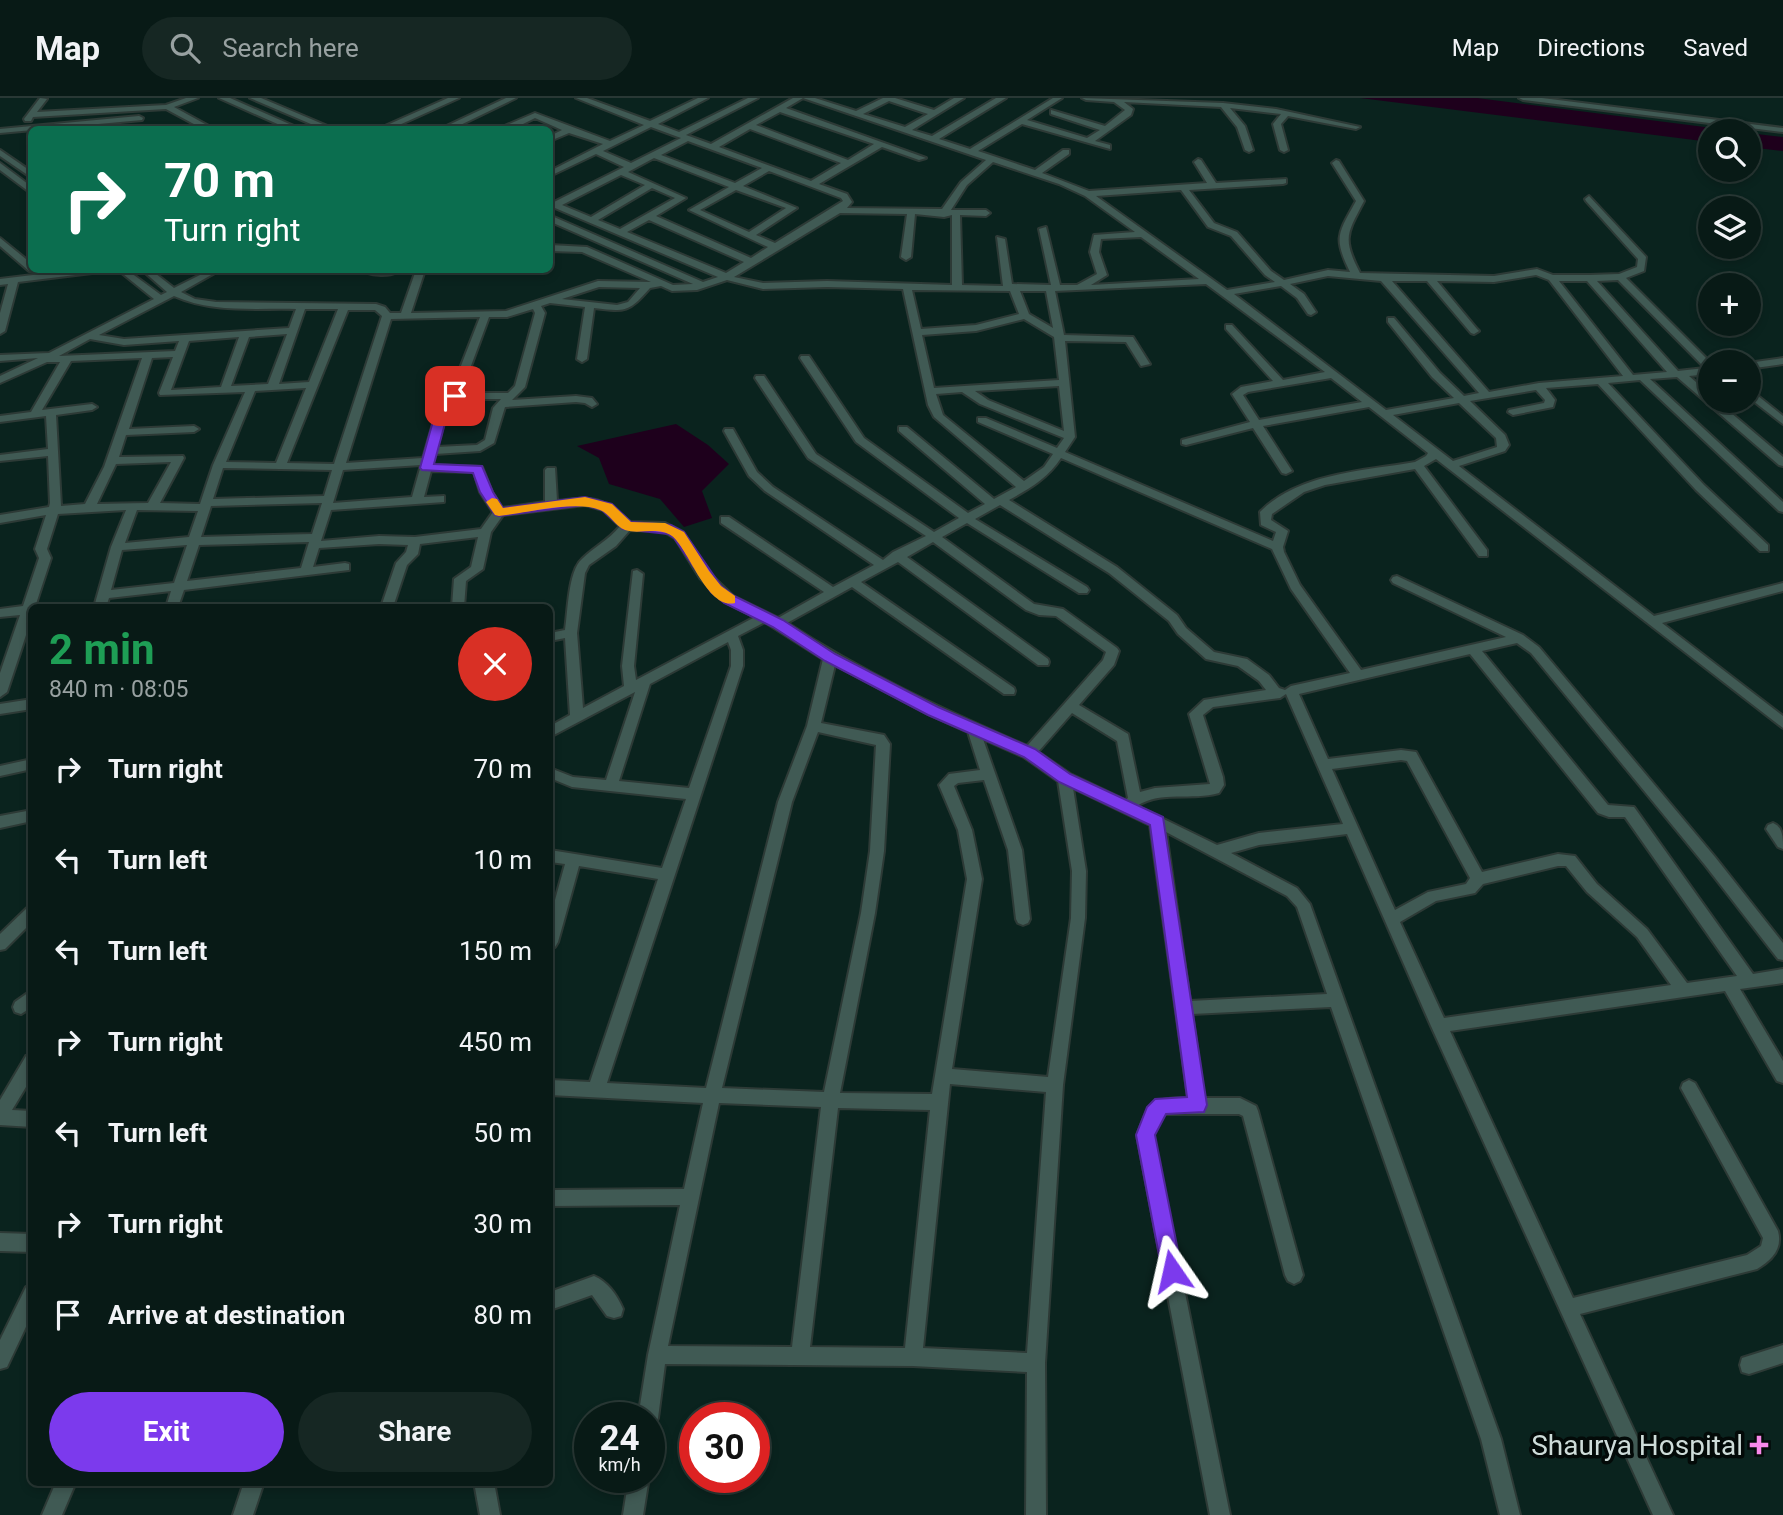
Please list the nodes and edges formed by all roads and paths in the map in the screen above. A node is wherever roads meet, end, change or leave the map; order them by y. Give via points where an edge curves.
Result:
1 (94, 98) edge
2 (194, 98) edge
3 (223, 98) edge
4 (254, 98) edge
5 (455, 98) edge
6 (580, 98) edge
7 (704, 98) edge
8 (754, 98) edge
9 (799, 98) edge
10 (807, 98) edge
11 (841, 98) edge
12 (889, 98) edge
13 (922, 98) edge
14 (960, 98) edge
15 (1002, 98) edge
16 (1058, 98) edge
17 (1086, 98) edge
18 (1523, 98) edge
19 (43, 99) edge
20 (1097, 100) edge
21 (1117, 102) junction
22 (512, 103) edge
23 (829, 105) junction
24 (909, 105) junction
25 (1223, 105) junction
26 (141, 107) junction
27 (167, 107) junction
28 (686, 107) junction
29 (780, 109) junction
30 (696, 110) dead end
31 (90, 111) junction
32 (523, 111) dead end
33 (1054, 112) dead end
34 (706, 113) dead end
35 (934, 113) junction
36 (1286, 113) junction
37 (857, 114) junction
38 (31, 115) junction
39 (535, 116) junction
40 (716, 117) junction
41 (1076, 120) junction
42 (1021, 121) junction
43 (86, 122) junction
44 (393, 124) junction
45 (652, 124) junction
46 (28, 126) edge
47 (33, 126) edge
48 (204, 126) edge
49 (290, 126) edge
50 (323, 126) edge
51 (389, 126) edge
52 (397, 126) edge
53 (451, 126) edge
54 (512, 126) edge
55 (750, 126) junction
56 (20, 127) junction
57 (1356, 127) dead end
58 (1106, 129) junction
59 (569, 130) junction
60 (906, 130) junction
61 (0, 131) edge
62 (1783, 131) edge
63 (684, 136) junction
64 (553, 138) edge
65 (933, 139) junction
66 (1089, 141) junction
67 (610, 144) junction
68 (881, 144) junction
69 (712, 146) junction
70 (1107, 147) dead end
71 (1249, 150) dead end
72 (1284, 150) dead end
73 (596, 151) junction
74 (0, 152) edge
75 (971, 152) junction
76 (1066, 152) dead end
77 (653, 156) junction
78 (922, 158) dead end
79 (992, 159) junction
80 (848, 163) junction
81 (1198, 163) dead end
82 (1336, 163) dead end
83 (0, 166) edge
84 (632, 167) junction
85 (769, 168) junction
86 (553, 172) edge
87 (622, 172) junction
88 (28, 173) edge
89 (1036, 173) junction
90 (28, 176) edge
91 (16, 178) junction
92 (1283, 181) dead end
93 (812, 184) junction
94 (1212, 184) junction
95 (651, 185) junction
96 (737, 186) junction
97 (1183, 187) junction
98 (28, 188) edge
99 (1088, 194) junction
100 (1589, 199) dead end
101 (674, 203) junction
102 (553, 206) edge
103 (553, 206) edge
104 (693, 210) junction
105 (838, 210) junction
106 (986, 213) dead end
107 (911, 214) junction
108 (944, 214) junction
109 (956, 215) junction
110 (650, 217) junction
111 (554, 220) dead end
112 (592, 220) junction
113 (1043, 229) dead end
114 (620, 233) junction
115 (1142, 234) junction
116 (749, 236) junction
117 (1000, 239) dead end
118 (0, 241) edge
119 (775, 247) junction
120 (553, 248) edge
121 (5, 250) edge
122 (906, 257) dead end
123 (752, 262) junction
124 (28, 266) edge
125 (36, 273) edge
126 (70, 273) edge
127 (126, 273) edge
128 (150, 273) edge
129 (210, 273) edge
130 (419, 273) edge
131 (1620, 276) junction
132 (40, 277) junction
133 (727, 277) junction
134 (1357, 277) junction
135 (1384, 278) junction
136 (1552, 278) junction
137 (1590, 278) junction
138 (1430, 279) junction
139 (14, 280) junction
140 (1206, 281) junction
141 (0, 282) edge
142 (1283, 284) junction
143 (647, 285) junction
144 (662, 285) junction
145 (702, 285) junction
146 (907, 287) junction
147 (957, 287) junction
148 (1010, 287) junction
149 (1053, 288) junction
150 (1075, 288) junction
151 (173, 292) junction
152 (1224, 293) junction
153 (160, 299) junction
154 (550, 300) junction
155 (536, 305) junction
156 (590, 306) junction
157 (344, 307) junction
158 (301, 308) junction
159 (1311, 312) dead end
160 (387, 316) junction
161 (405, 316) junction
162 (485, 316) junction
163 (1025, 316) junction
164 (1391, 320) dead end
165 (1229, 327) dead end
166 (0, 331) edge
167 (293, 331) junction
168 (1474, 331) dead end
169 (916, 332) junction
170 (245, 334) junction
171 (88, 336) junction
172 (1059, 337) junction
173 (185, 338) junction
174 (179, 354) junction
175 (49, 356) junction
176 (148, 356) junction
177 (1698, 357) edge
178 (0, 358) edge
179 (805, 358) dead end
180 (67, 359) junction
181 (582, 359) dead end
182 (1783, 361) edge
183 (1145, 364) dead end
184 (1761, 364) edge
185 (1698, 372) edge
186 (1334, 374) junction
187 (1678, 374) junction
188 (760, 377) dead end
189 (1642, 377) junction
190 (1629, 378) junction
191 (0, 380) edge
192 (1601, 381) junction
193 (1065, 383) junction
194 (1280, 383) junction
195 (312, 385) junction
196 (273, 386) junction
197 (1539, 386) junction
198 (252, 387) junction
199 (226, 389) junction
200 (964, 389) junction
201 (1698, 390) edge
202 (930, 391) junction
203 (1486, 395) junction
204 (455, 396) junction
205 (511, 396) junction
206 (1461, 399) junction
207 (1761, 402) edge
208 (1372, 403) junction
209 (502, 404) junction
210 (592, 404) dead end
211 (92, 407) dead end
212 (1513, 412) dead end
213 (51, 413) junction
214 (1384, 413) junction
215 (1726, 413) edge
216 (34, 415) junction
217 (0, 419) edge
218 (982, 420) dead end
219 (1783, 421) edge
220 (1255, 424) junction
221 (194, 429) dead end
222 (902, 429) dead end
223 (729, 431) dead end
224 (122, 432) junction
225 (1070, 437) junction
226 (1186, 442) dead end
227 (52, 452) junction
228 (1434, 452) junction
229 (1058, 454) junction
230 (0, 458) edge
231 (428, 460) junction
232 (111, 461) junction
233 (1783, 463) edge
234 (219, 465) junction
235 (1418, 465) junction
236 (1452, 465) junction
237 (280, 467) junction
238 (340, 467) junction
239 (551, 470) dead end
240 (1286, 471) dead end
241 (1024, 487) junction
242 (440, 499) dead end
243 (417, 501) junction
244 (997, 502) junction
245 (328, 503) junction
246 (133, 506) junction
247 (204, 506) junction
248 (551, 506) junction
249 (152, 507) junction
250 (89, 508) junction
251 (1783, 508) edge
252 (55, 510) junction
253 (499, 512) junction
254 (967, 518) junction
255 (0, 519) edge
256 (725, 520) dead end
257 (627, 526) junction
258 (485, 532) junction
259 (933, 536) junction
260 (192, 541) junction
261 (315, 541) junction
262 (415, 541) junction
263 (117, 547) junction
264 (1277, 547) junction
265 (1764, 548) dead end
266 (1483, 553) dead end
267 (897, 555) junction
268 (881, 564) junction
269 (345, 567) dead end
270 (306, 570) junction
271 (637, 574) dead end
272 (1397, 580) dead end
273 (851, 581) junction
274 (178, 585) junction
275 (1783, 587) edge
276 (1083, 590) dead end
277 (832, 592) junction
278 (102, 601) edge
279 (28, 604) edge
280 (173, 604) edge
281 (388, 604) edge
282 (458, 604) edge
283 (28, 605) edge
284 (26, 610) junction
285 (0, 613) edge
286 (771, 620) junction
287 (1653, 621) junction
288 (571, 633) junction
289 (731, 634) junction
290 (553, 636) edge
291 (1519, 638) junction
292 (1473, 649) junction
293 (830, 657) junction
294 (1043, 662) dead end
295 (1358, 675) junction
296 (645, 680) junction
297 (631, 687) junction
298 (1009, 691) dead end
299 (1292, 691) junction
300 (0, 692) edge
301 (1275, 693) junction
302 (28, 705) edge
303 (1070, 706) junction
304 (0, 710) edge
305 (577, 718) junction
306 (1783, 723) edge
307 (814, 726) junction
308 (553, 730) edge
309 (974, 731) junction
310 (1029, 753) junction
311 (28, 765) edge
312 (1324, 765) junction
313 (0, 771) edge
314 (553, 774) edge
315 (988, 774) junction
316 (1065, 778) junction
317 (611, 786) junction
318 (694, 794) junction
319 (1131, 803) junction
320 (28, 816) edge
321 (0, 822) edge
322 (1157, 822) junction
323 (1353, 828) junction
324 (1773, 829) dead end
325 (1783, 843) edge
326 (1217, 851) junction
327 (553, 856) edge
328 (574, 859) junction
329 (667, 875) junction
330 (1478, 879) junction
331 (28, 916) edge
332 (1023, 919) dead end
333 (1392, 919) junction
334 (553, 932) edge
335 (0, 944) edge
336 (1783, 954) edge
337 (1783, 976) edge
338 (1749, 981) junction
339 (1729, 984) junction
340 (1684, 991) junction
341 (1337, 1000) junction
342 (1184, 1007) junction
343 (1439, 1026) junction
344 (28, 1067) edge
345 (943, 1076) junction
346 (1783, 1076) edge
347 (1055, 1085) junction
348 (553, 1088) edge
349 (1689, 1088) dead end
350 (596, 1090) junction
351 (713, 1093) junction
352 (830, 1101) junction
353 (939, 1101) junction
354 (1197, 1105) junction
355 (0, 1116) edge
356 (28, 1119) edge
357 (690, 1197) junction
358 (553, 1198) edge
359 (0, 1242) edge
360 (28, 1243) edge
361 (1294, 1275) dead end
362 (28, 1300) edge
363 (553, 1300) edge
364 (1568, 1308) junction
365 (614, 1309) dead end
366 (4, 1342) edge
367 (1783, 1354) edge
368 (657, 1355) junction
369 (800, 1356) junction
370 (913, 1357) junction
371 (0, 1360) edge
372 (1036, 1363) junction
373 (1749, 1365) dead end
374 (650, 1402) edge
375 (64, 1486) edge
376 (253, 1486) edge
377 (485, 1486) edge
378 (636, 1493) edge
379 (52, 1515) edge
380 (243, 1515) edge
381 (489, 1515) edge
382 (633, 1515) edge
383 (1036, 1515) edge
384 (1220, 1515) edge
385 (1510, 1515) edge
386 (1663, 1515) edge

1 - 31 street
2 - 27 street
3 - 49 street
4 - 50 street
5 - 44 street
6 - 45 street
7 - 28 street
8 - 40 street
9 - 29 street
10 - 23 street
11 - 23 street
12 - 24 street
12 - 37 street
13 - 24 street
14 - 35 street
15 - 65 street
16 - 42 street
17 - 20 street
18 - 62 street
19 - 38 street
20 - 21 street
20 - 41 street
21 - 25 street
21 - 58 street via 1129,109 1128,113
22 - 53 street via 500,103
23 - 37 street
24 - 35 street
25 - 36 street
25 - 71 street via 1241,126
26 - 27 street
26 - 31 street
26 - 43 street via 139,121
27 - 48 street
28 - 30 street
28 - 45 street
29 - 55 street
29 - 68 street
31 - 38 street via 61,109
31 - 43 street
32 - 39 street
33 - 41 street
34 - 40 street
35 - 60 street
36 - 57 street
36 - 72 street via 1277,124
37 - 60 street
38 - 56 street
39 - 54 street
39 - 59 street
40 - 63 street
41 - 58 street
42 - 66 street
42 - 75 street
43 - 47 street
44 - 51 street
44 - 52 street
45 - 63 street
45 - 67 street
46 - 56 street
55 - 69 street
55 - 80 street
56 - 61 street
58 - 66 street
59 - 64 street
59 - 67 street
60 - 65 street
63 - 69 street
63 - 77 street
65 - 75 street
66 - 70 street
67 - 73 street
68 - 78 street
68 - 80 street
69 - 85 street
73 - 84 street
73 - 86 street
74 - 88 street
75 - 79 street
76 - 89 street
77 - 84 street
77 - 96 street
79 - 89 street
79 - 108 street via 963,183
80 - 93 street
81 - 94 street
82 - 134 street via 1360,201 1345,223 1340,241
83 - 91 street
84 - 87 street
85 - 93 street
85 - 96 street
87 - 95 street
87 - 102 street
89 - 99 street
90 - 91 street
91 - 98 street
92 - 94 street
93 - 105 street via 844,196 848,202
94 - 97 street
95 - 101 street via 681,196
95 - 112 street
96 - 104 street
96 - 116 street via 793,208
97 - 99 street
97 - 142 street via 1211,225 1234,234
99 - 115 street
100 - 131 street via 1643,259 1642,269
101 - 104 street
101 - 110 street
103 - 112 street
104 - 116 street
105 - 107 street
105 - 119 street
106 - 109 street
107 - 108 street
107 - 122 street
108 - 109 street
109 - 147 street
110 - 114 street
110 - 123 street
111 - 145 street
112 - 114 street
113 - 149 street
114 - 133 street
115 - 140 street
115 - 150 street via 1097,237 1094,252 1102,275
116 - 119 street
117 - 148 street
118 - 121 street
119 - 123 street
120 - 144 street via 584,249
121 - 124 street
123 - 133 street
125 - 132 street
126 - 132 street
127 - 153 street
128 - 151 street
129 - 151 street
130 - 161 street
131 - 137 street
131 - 177 street
132 - 139 street
133 - 145 street
133 - 146 street via 752,286
134 - 135 street
134 - 142 street via 1328,274
135 - 138 street
135 - 203 street
136 - 137 street
136 - 138 street via 1537,272 1494,279
136 - 190 street
137 - 187 street
138 - 168 street
139 - 141 street
139 - 166 street
140 - 150 street
140 - 152 street
142 - 152 street
142 - 159 street via 1301,296
143 - 144 street
143 - 154 street via 598,284
143 - 156 street via 623,306
144 - 145 street
146 - 147 street
146 - 169 street
147 - 148 street
148 - 149 street
148 - 163 street
149 - 150 street
149 - 172 street
151 - 153 street
151 - 158 street via 216,305
152 - 186 street
153 - 171 street
154 - 155 street
154 - 156 street
155 - 162 street
155 - 205 street via 540,313 520,387
156 - 181 street
157 - 158 street
157 - 160 street via 381,308
157 - 195 street
158 - 167 street
160 - 161 street
160 - 238 street
161 - 162 street
162 - 204 street
163 - 169 street via 976,328
163 - 172 street
164 - 206 street
165 - 194 street
167 - 170 street
167 - 196 street
169 - 202 street
170 - 173 street
170 - 199 street
171 - 173 street via 124,342
171 - 175 street
172 - 183 street via 1129,339
172 - 193 street
173 - 174 street
174 - 176 street
174 - 199 street via 164,393
175 - 178 street
175 - 180 street
175 - 191 street
176 - 180 street
176 - 224 street
179 - 254 street via 860,440
180 - 216 street
182 - 184 street
185 - 187 street
186 - 194 street
186 - 208 street
187 - 189 street
187 - 201 street
188 - 259 street via 812,456
189 - 190 street
189 - 251 street
190 - 192 street
192 - 197 street
192 - 265 street via 1669,458
193 - 200 street
193 - 225 street
194 - 220 street via 1238,391 1238,399
195 - 196 street
195 - 237 street
196 - 198 street
197 - 203 street
197 - 212 street via 1551,403
198 - 199 street
198 - 234 street
200 - 202 street
200 - 225 street via 984,402
202 - 241 street via 946,425
203 - 206 street
204 - 205 street
204 - 231 street via 444,403
205 - 209 street
206 - 214 street
206 - 236 street via 1504,445
207 - 219 street
208 - 214 street
208 - 220 street
209 - 210 street via 576,399
209 - 231 street via 485,446
211 - 213 street
213 - 216 street
213 - 227 street
214 - 228 street
215 - 233 street
216 - 217 street
218 - 229 street
220 - 226 street
220 - 240 street
221 - 224 street
222 - 244 street
223 - 268 street via 753,474 769,489
224 - 232 street
225 - 229 street
227 - 230 street
227 - 252 street
228 - 235 street
228 - 236 street
229 - 241 street via 1048,469
229 - 264 street
231 - 238 street
231 - 243 street
231 - 253 street via 478,469
232 - 249 street via 179,458
232 - 250 street
234 - 237 street
234 - 247 street
235 - 264 street via 1300,490 1266,512 1265,522 1284,533
235 - 266 street
236 - 287 street
237 - 238 street
238 - 245 street
239 - 248 street
241 - 244 street
242 - 243 street
243 - 245 street
244 - 254 street
244 - 301 street via 1113,570 1210,656 1242,662
245 - 247 street
245 - 261 street
246 - 249 street
246 - 250 street
246 - 263 street
247 - 249 street
247 - 260 street
248 - 253 street
248 - 257 street via 585,501 597,504
250 - 252 street
252 - 255 street
252 - 279 street via 41,549 45,558
253 - 258 street
254 - 259 street
254 - 276 street
256 - 277 street
257 - 286 street via 671,530 679,535 716,589
257 - 288 street via 579,573
258 - 262 street
258 - 282 street via 477,569 460,579
259 - 267 street
259 - 303 street via 1030,607 1059,612 1113,651 1109,662
260 - 261 street
260 - 263 street
260 - 274 street
261 - 262 street
261 - 270 street
262 - 281 street
263 - 278 street
264 - 295 street via 1296,586
267 - 268 street
267 - 294 street
268 - 273 street
269 - 270 street
270 - 274 street
271 - 297 street via 628,666
272 - 291 street
273 - 277 street
273 - 298 street
274 - 278 street
274 - 280 street
275 - 287 street
277 - 286 street
283 - 284 street
284 - 285 street
284 - 300 street
286 - 289 street
286 - 293 street
287 - 306 street
288 - 290 street
288 - 305 street
289 - 296 street
289 - 318 street via 737,666
291 - 292 street
291 - 336 street via 1535,650
292 - 295 street
292 - 338 street via 1603,809 1629,811
293 - 307 street
293 - 309 street
295 - 299 street
296 - 297 street
296 - 317 street
297 - 305 street
299 - 301 street
299 - 312 street
301 - 319 street via 1209,703 1196,714 1216,776 1214,789 1150,795
302 - 304 street
303 - 310 street
303 - 319 street via 1123,738
305 - 308 street
307 - 351 street via 785,802
307 - 352 street via 879,739 883,744 877,852 868,913
309 - 310 street
309 - 315 street
310 - 316 street
311 - 313 street
312 - 323 street
312 - 330 street via 1411,756
314 - 317 street via 572,782
315 - 332 street via 1015,850
315 - 345 street via 954,778 946,785 973,860 976,893
316 - 319 street
316 - 347 street via 1079,872 1078,918
317 - 318 street
318 - 329 street
319 - 322 street
320 - 321 street
322 - 326 street
322 - 342 street
323 - 326 street via 1259,839
323 - 333 street
324 - 325 street
326 - 341 street via 1281,885 1303,904
327 - 328 street
328 - 329 street
328 - 334 street
329 - 350 street
330 - 333 street via 1470,889 1433,896
330 - 340 street via 1570,860 1592,888 1642,933
331 - 335 street
333 - 343 street
337 - 338 street
338 - 339 street
339 - 340 street
339 - 346 street
340 - 343 street
341 - 342 street
341 - 385 street via 1491,1439
342 - 354 street
343 - 364 street
344 - 355 street
345 - 347 street
345 - 353 street
347 - 372 street
348 - 350 street
349 - 364 street via 1772,1237 1768,1252 1751,1263
350 - 351 street
351 - 352 street
351 - 357 street
352 - 353 street
352 - 369 street
353 - 370 street
354 - 361 street via 1240,1106 1250,1111
354 - 384 street via 1162,1105 1145,1135
355 - 356 street
357 - 358 street
357 - 368 street
359 - 360 street
362 - 366 street
363 - 365 street via 594,1285
364 - 386 street
366 - 371 street
367 - 373 street
368 - 369 street
368 - 374 street
369 - 370 street
370 - 372 street
372 - 383 street
375 - 379 street
376 - 380 street
377 - 381 street
378 - 382 street

